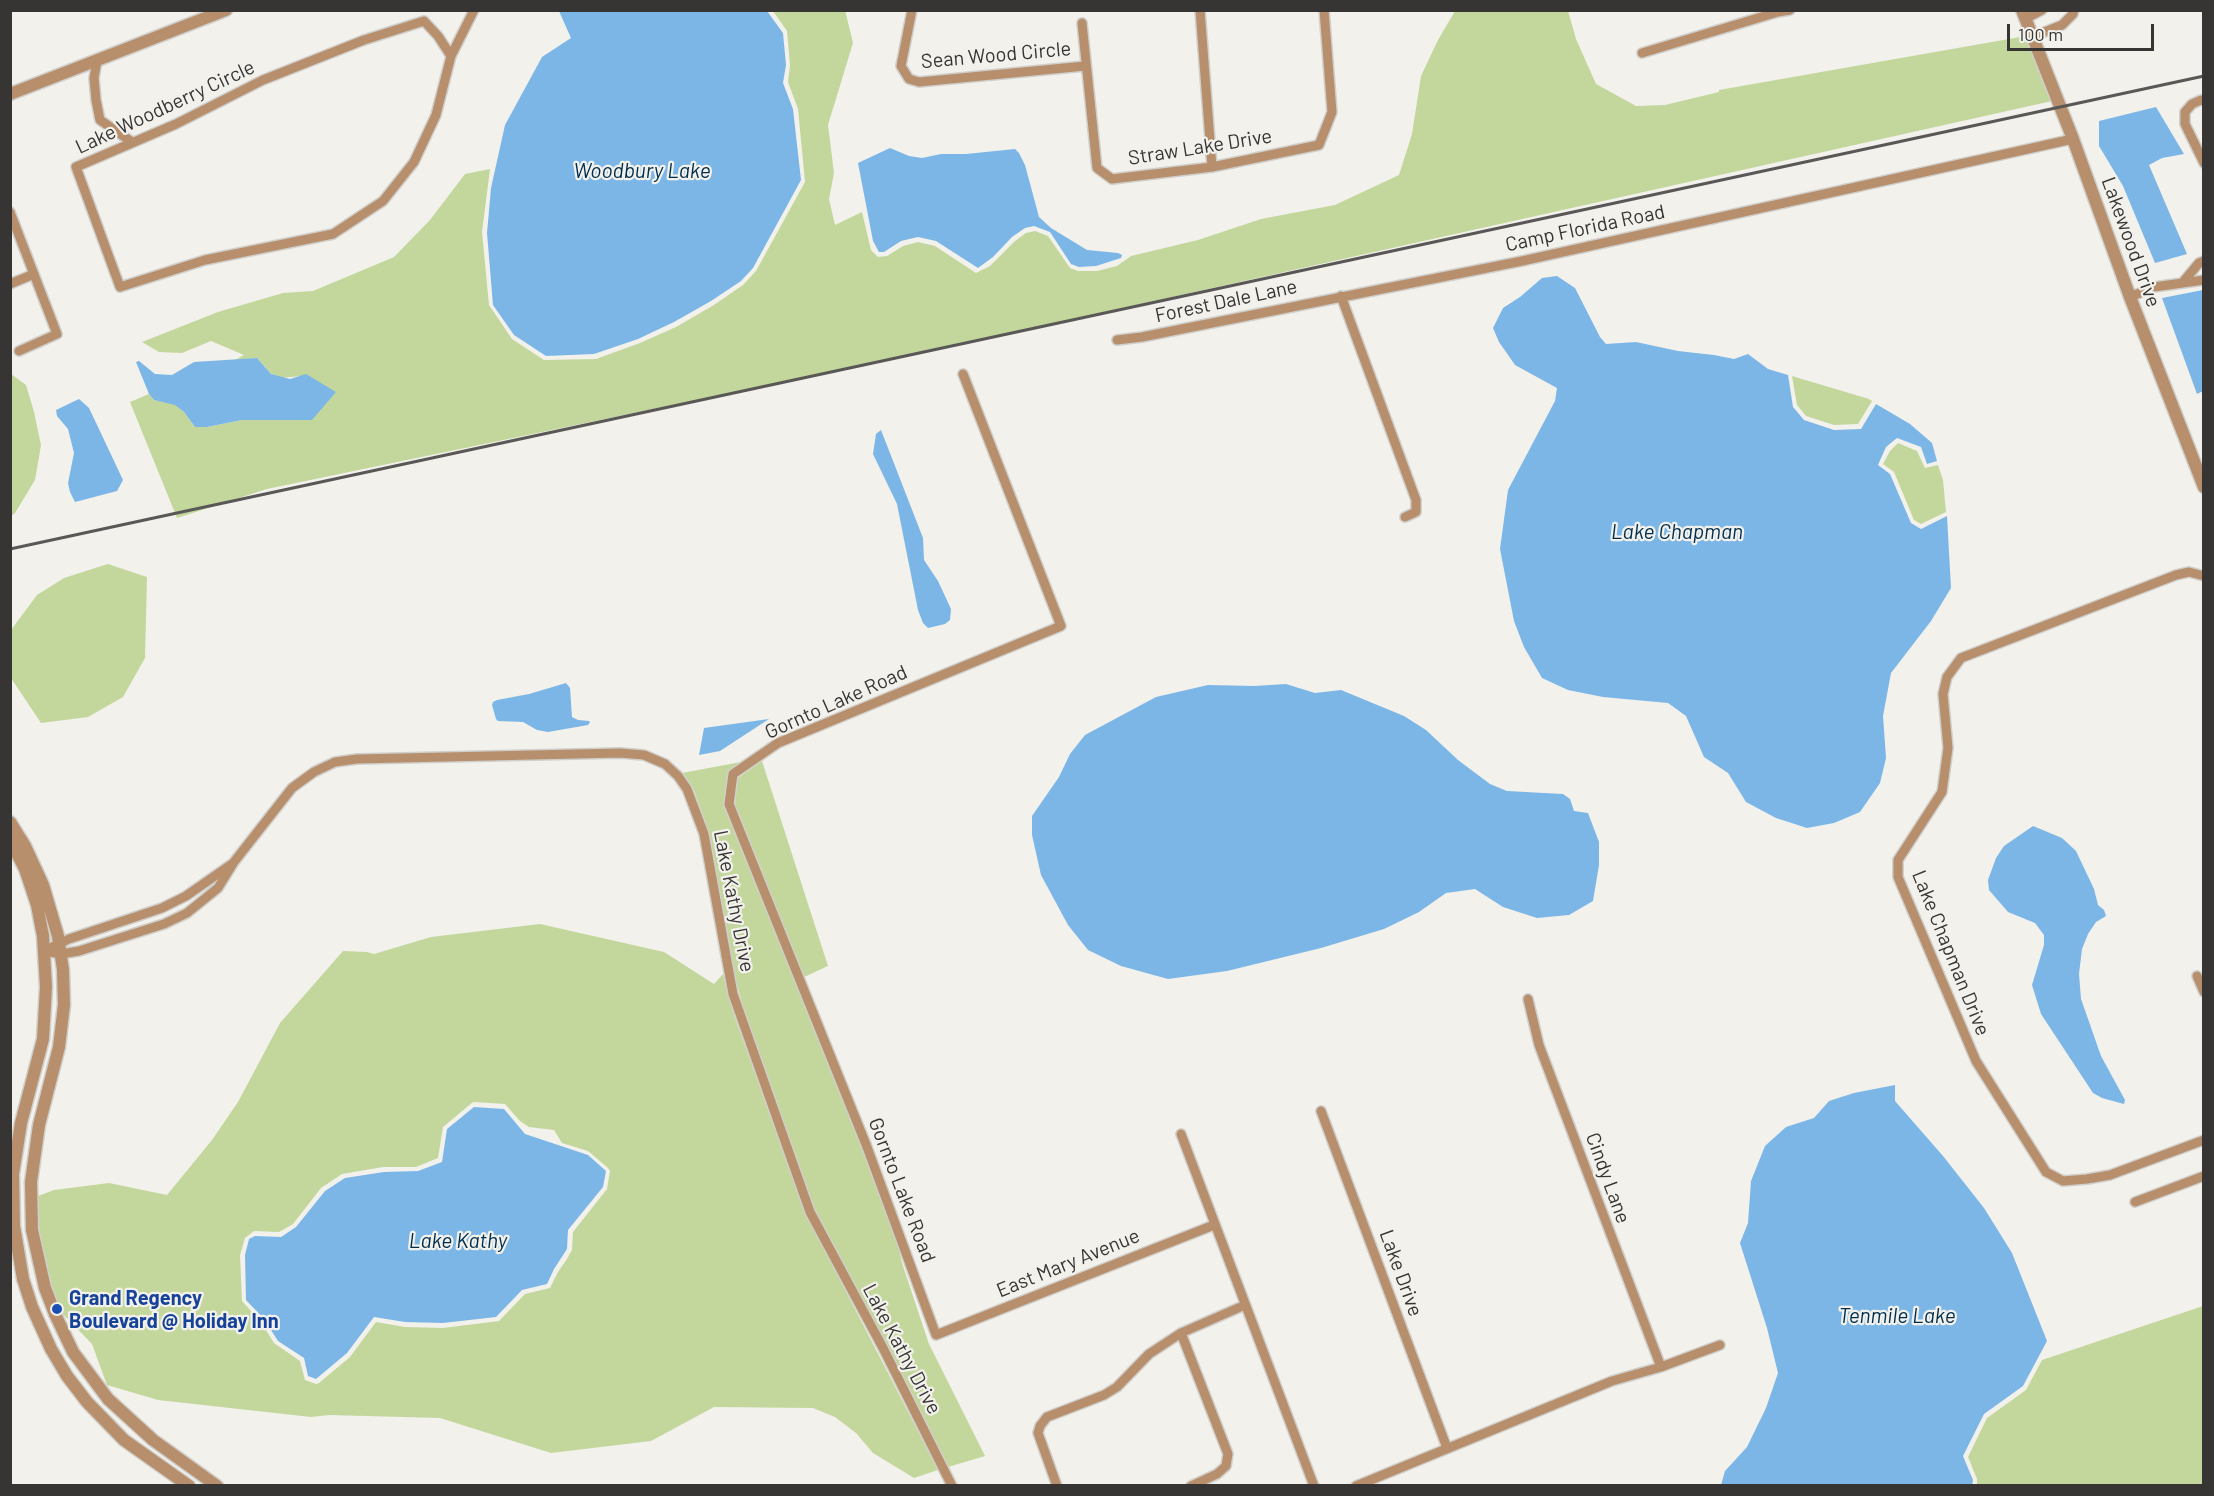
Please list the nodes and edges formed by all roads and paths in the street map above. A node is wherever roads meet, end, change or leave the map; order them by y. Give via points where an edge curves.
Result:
1 (226, 10) edge
2 (474, 10) edge
3 (912, 10) edge
4 (1200, 10) edge
5 (1324, 10) edge
6 (1790, 10) edge
7 (2042, 10) edge
8 (2074, 10) edge
9 (1778, 11) edge
10 (2024, 15) edge
11 (1082, 23) dead end
12 (2032, 37) junction
13 (1642, 53) dead end
14 (451, 56) junction
15 (98, 61) junction
16 (1085, 66) junction
17 (10, 94) edge
18 (2204, 101) edge
19 (2204, 137) edge
20 (2073, 139) junction
21 (132, 142) junction
22 (2194, 143) junction
23 (2204, 163) edge
24 (1212, 167) junction
25 (10, 212) edge
26 (2204, 261) edge
27 (34, 274) junction
28 (2204, 280) edge
29 (2183, 282) junction
30 (10, 284) edge
31 (1341, 296) junction
32 (2130, 297) junction
33 (1117, 340) dead end
34 (19, 351) dead end
35 (963, 374) dead end
36 (2204, 487) edge
37 (1405, 517) dead end
38 (2204, 576) edge
39 (10, 822) edge
40 (10, 840) edge
41 (234, 862) junction
42 (60, 948) junction
43 (44, 951) junction
44 (2197, 976) dead end
45 (2204, 992) edge
46 (1528, 999) dead end
47 (1321, 1111) dead end
48 (1181, 1134) dead end
49 (2204, 1140) edge
50 (2204, 1176) edge
51 (2135, 1202) dead end
52 (1214, 1225) junction
53 (1245, 1305) junction
54 (1181, 1333) junction
55 (936, 1335) joint
56 (1719, 1345) dead end
57 (1661, 1367) junction
58 (1447, 1448) junction
59 (189, 1485) edge
60 (217, 1485) edge
61 (951, 1485) edge
62 (1057, 1485) edge
63 (1191, 1485) edge
64 (1314, 1485) edge
65 (1356, 1485) edge

1 - 15 street
2 - 14 street, Lake Woodberry Circle
3 - 16 street, Sean Wood Circle via 901,66 909,79 919,82
4 - 24 street
5 - 24 street, Straw Lake Drive via 1332,112 1319,145
6 - 9 street
7 - 10 street
8 - 12 street via 2062,25
9 - 13 street
10 - 12 street, Lakewood Drive
11 - 16 street, Straw Lake Drive
12 - 20 street, Lakewood Drive
14 - 21 street, Lake Woodberry Circle via 424,21 263,80
14 - 21 street, Lake Woodberry Circle via 436,115 414,162 383,201 333,234 205,260 120,287 76,167
15 - 17 street
15 - 21 street via 94,78 100,120
16 - 24 street, Straw Lake Drive via 1097,168 1112,179
18 - 22 street via 2192,104 2185,112 2185,124
19 - 22 street
20 - 31 street, Camp Florida Road via 1522,261
20 - 32 street, Lakewood Drive
22 - 23 street
25 - 27 street
26 - 29 street
27 - 30 street
27 - 34 street via 57,334
28 - 29 street
29 - 32 street via 2154,287
31 - 33 street, Forest Dale Lane
31 - 37 street via 1416,500 1416,512
32 - 36 street, Lakewood Drive
35 - 55 street, Gornto Lake Road via 1061,626 778,743 733,774 729,804 863,1136
38 - 49 street, Lake Chapman Drive via 2189,572 2176,575 1961,658 1947,677 1943,694 1948,748 1942,792 1898,860 1898,877 1976,1061 2046,1172 2062,1181 2110,1175
39 - 42 street via 39,875
40 - 43 street via 32,889
41 - 42 street, Lake Kathy Drive via 162,908
41 - 42 street, Lake Kathy Drive via 209,897 179,917 80,951
41 - 61 street, Lake Kathy Drive via 298,783 321,767 343,760 620,753 644,755 673,771 687,789 704,834 733,994 810,1212
42 - 43 street, Lake Kathy Drive
42 - 60 street via 64,986 62,1025 55,1070 39,1125 31,1182 34,1246 45,1288 74,1352 108,1400 153,1440
43 - 59 street via 43,1039 21,1124 13,1174 14,1226 23,1279 51,1349 87,1402 124,1440
44 - 45 street
46 - 57 street, Cindy Lane via 1539,1045
47 - 58 street, Lake Drive
48 - 52 street
50 - 51 street
52 - 53 street
52 - 55 street, East Mary Avenue
53 - 54 street
53 - 64 street
54 - 62 street via 1149,1354 1118,1387 1047,1417 1038,1433
54 - 63 street via 1228,1454 1226,1466 1218,1474
56 - 57 street
57 - 58 street via 1612,1380
58 - 65 street

